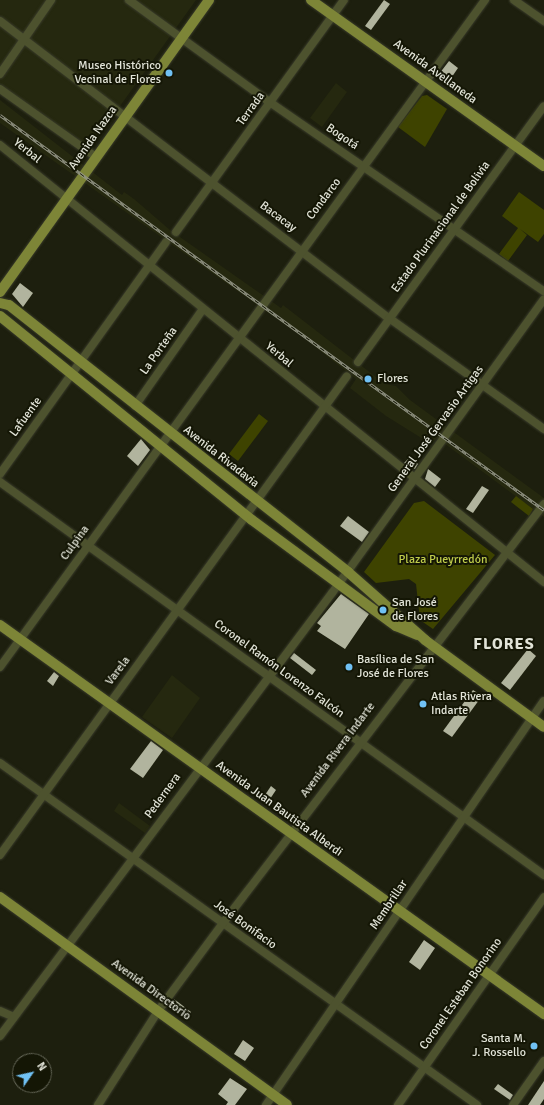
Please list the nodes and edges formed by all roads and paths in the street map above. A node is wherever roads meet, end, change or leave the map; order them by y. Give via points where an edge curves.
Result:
1 (51, 0) edge
2 (129, 0) edge
3 (209, 0) edge
4 (311, 0) edge
5 (344, 0) edge
6 (485, 0) edge
7 (514, 0) edge
8 (333, 15) junction
9 (0, 21) edge
10 (544, 21) edge
11 (181, 38) junction
12 (24, 40) junction
13 (0, 74) edge
14 (426, 81) junction
15 (0, 89) edge
16 (271, 103) junction
17 (544, 106) edge
18 (124, 117) junction
19 (0, 145) edge
20 (515, 145) junction
21 (96, 157) junction
22 (363, 166) junction
23 (544, 166) edge
24 (211, 182) junction
25 (66, 198) junction
26 (455, 229) junction
27 (176, 232) dead end
28 (166, 242) dead end
29 (302, 249) junction
30 (150, 266) junction
31 (544, 291) edge
32 (0, 292) edge
33 (544, 300) edge
34 (0, 303) edge
35 (203, 309) junction
36 (0, 316) edge
37 (389, 318) junction
38 (238, 338) junction
39 (358, 362) dead end
40 (81, 363) junction
41 (72, 375) junction
42 (347, 376) dead end
43 (483, 384) junction
44 (135, 406) junction
45 (324, 408) junction
46 (544, 429) edge
47 (169, 433) junction
48 (160, 446) junction
49 (0, 474) edge
50 (414, 480) junction
51 (0, 482) edge
52 (257, 502) junction
53 (544, 504) edge
54 (247, 516) junction
55 (88, 544) junction
56 (507, 554) junction
57 (348, 572) junction
58 (544, 582) edge
59 (339, 583) junction
60 (178, 610) junction
61 (0, 625) edge
62 (422, 638) junction
63 (20, 639) junction
64 (433, 646) junction
65 (0, 667) edge
66 (269, 675) junction
67 (544, 701) edge
68 (109, 703) junction
69 (531, 718) junction
70 (544, 727) edge
71 (358, 742) junction
72 (0, 763) edge
73 (199, 767) junction
74 (44, 793) junction
75 (464, 818) junction
76 (290, 834) junction
77 (0, 855) edge
78 (132, 859) junction
79 (544, 875) edge
80 (0, 897) edge
81 (544, 897) edge
82 (399, 912) junction
83 (223, 923) junction
84 (66, 945) junction
85 (488, 975) junction
86 (336, 1006) junction
87 (0, 1011) edge
88 (158, 1011) junction
89 (544, 1014) edge
90 (14, 1017) junction
91 (0, 1036) edge
92 (544, 1061) edge
93 (423, 1069) junction
94 (273, 1095) junction
95 (98, 1105) edge
96 (266, 1105) edge
97 (287, 1105) edge
98 (398, 1105) edge
99 (477, 1105) edge
100 (513, 1105) edge

1 - 12 street
2 - 11 street, Bogotá
3 - 11 main road, Avenida Nazca
4 - 8 main road, Avenida Avellaneda
5 - 8 street, Terrada
6 - 14 street, Condarco
7 - 10 street
8 - 14 main road, Avenida Avellaneda
8 - 16 street, Terrada
9 - 12 street, Bacacay
11 - 16 street, Bogotá
11 - 18 main road, Avenida Nazca
12 - 13 street
12 - 18 street, Bacacay
14 - 20 main road, Avenida Avellaneda
14 - 22 street, Condarco
15 - 21 street
16 - 22 street, Bogotá
16 - 24 street, Terrada
17 - 20 street, Estado Plurinacional de Bolivia
18 - 21 main road, Avenida Nazca
18 - 24 street, Bacacay
19 - 25 street, Yerbal
20 - 23 main road, Avenida Avellaneda
20 - 26 street, Estado Plurinacional de Bolivia
21 - 25 main road, Avenida Nazca
22 - 26 street, Bogotá
22 - 29 street, Condarco
24 - 27 street, Terrada
24 - 29 street, Bacacay
25 - 30 street, Yerbal
25 - 32 main road, Avenida Nazca
26 - 31 street, Bogotá
26 - 37 street, Estado Plurinacional de Bolivia
28 - 30 street
29 - 37 street, Bacacay
29 - 38 street, Condarco
30 - 35 street, Yerbal
30 - 40 street
33 - 43 street, General José Gervasio Artigas
34 - 40 main road, Avenida Rivadavia via 9,305
35 - 38 street, Yerbal
35 - 44 street, La Porteña
36 - 41 main road, Avenida Rivadavia
37 - 39 street, Estado Plurinacional de Bolivia
37 - 43 street, Bacacay
38 - 45 street, Yerbal
38 - 47 street, Condarco
40 - 41 street, Lafuente
40 - 44 main road, Avenida Rivadavia
41 - 48 main road, Avenida Rivadavia
41 - 49 street, Lafuente
42 - 45 street
43 - 46 street, Bacacay
43 - 50 street, General José Gervasio Artigas
44 - 47 main road, Avenida Rivadavia
45 - 50 street, Yerbal
45 - 52 street
47 - 48 street, Culpina
47 - 52 main road, Avenida Rivadavia
48 - 54 main road, Avenida Rivadavia
48 - 55 street, Culpina
50 - 56 street, Yerbal
50 - 57 street, General José Gervasio Artigas
51 - 55 street, Coronel Ramón Lorenzo Falcón
52 - 54 street, Varela
52 - 57 main road, Avenida Rivadavia
53 - 56 street, Avenida Rivera Indarte
54 - 59 main road, Avenida Rivadavia
54 - 60 street, Varela
55 - 60 street, Coronel Ramón Lorenzo Falcón
55 - 63 street, Culpina
56 - 58 street, Yerbal
56 - 64 street, Avenida Rivera Indarte
57 - 59 street, Pedernera
57 - 62 main road, Avenida Rivadavia
59 - 62 main road, Avenida Rivadavia via 396,626
59 - 66 street, Pedernera
60 - 66 street, Coronel Ramón Lorenzo Falcón
60 - 68 street, Varela
61 - 63 main road, Avenida Juan Bautista Alberdi
62 - 64 main road, Avenida Rivadavia
63 - 65 street, Culpina
63 - 68 main road, Avenida Juan Bautista Alberdi
64 - 69 main road, Avenida Rivadavia
64 - 71 street, Avenida Rivera Indarte
66 - 71 street, Coronel Ramón Lorenzo Falcón
66 - 73 street, Pedernera
67 - 69 street, Membrillar
68 - 73 main road, Avenida Juan Bautista Alberdi
68 - 74 street, Varela
69 - 70 main road, Avenida Rivadavia
69 - 75 street, Membrillar
71 - 75 street, Coronel Ramón Lorenzo Falcón
71 - 76 street, Avenida Rivera Indarte
72 - 74 street, José Bonifacio
73 - 76 main road, Avenida Juan Bautista Alberdi
73 - 78 street, Pedernera
74 - 77 street, Varela
74 - 78 street, José Bonifacio
75 - 79 street, Coronel Ramón Lorenzo Falcón
75 - 82 street, Membrillar
76 - 82 main road, Avenida Juan Bautista Alberdi
76 - 83 street, Avenida Rivera Indarte
78 - 83 street, José Bonifacio
78 - 84 street, Pedernera
80 - 84 main road, Avenida Directorio
81 - 85 street, Coronel Esteban Bonorino
82 - 85 main road, Avenida Juan Bautista Alberdi
82 - 86 street, Membrillar
83 - 86 street, José Bonifacio
83 - 88 street, Avenida Rivera Indarte
84 - 88 main road, Avenida Directorio
84 - 90 street, Pedernera
85 - 89 main road, Avenida Juan Bautista Alberdi
85 - 93 street, Coronel Esteban Bonorino
86 - 93 street, José Bonifacio
86 - 94 street, Membrillar
87 - 90 street
88 - 94 main road, Avenida Directorio
88 - 95 street, Avenida Rivera Indarte
90 - 91 street, Pedernera
92 - 100 street
93 - 98 street, Coronel Esteban Bonorino
93 - 99 street, José Bonifacio
94 - 96 street, Membrillar
94 - 97 main road, Avenida Directorio

